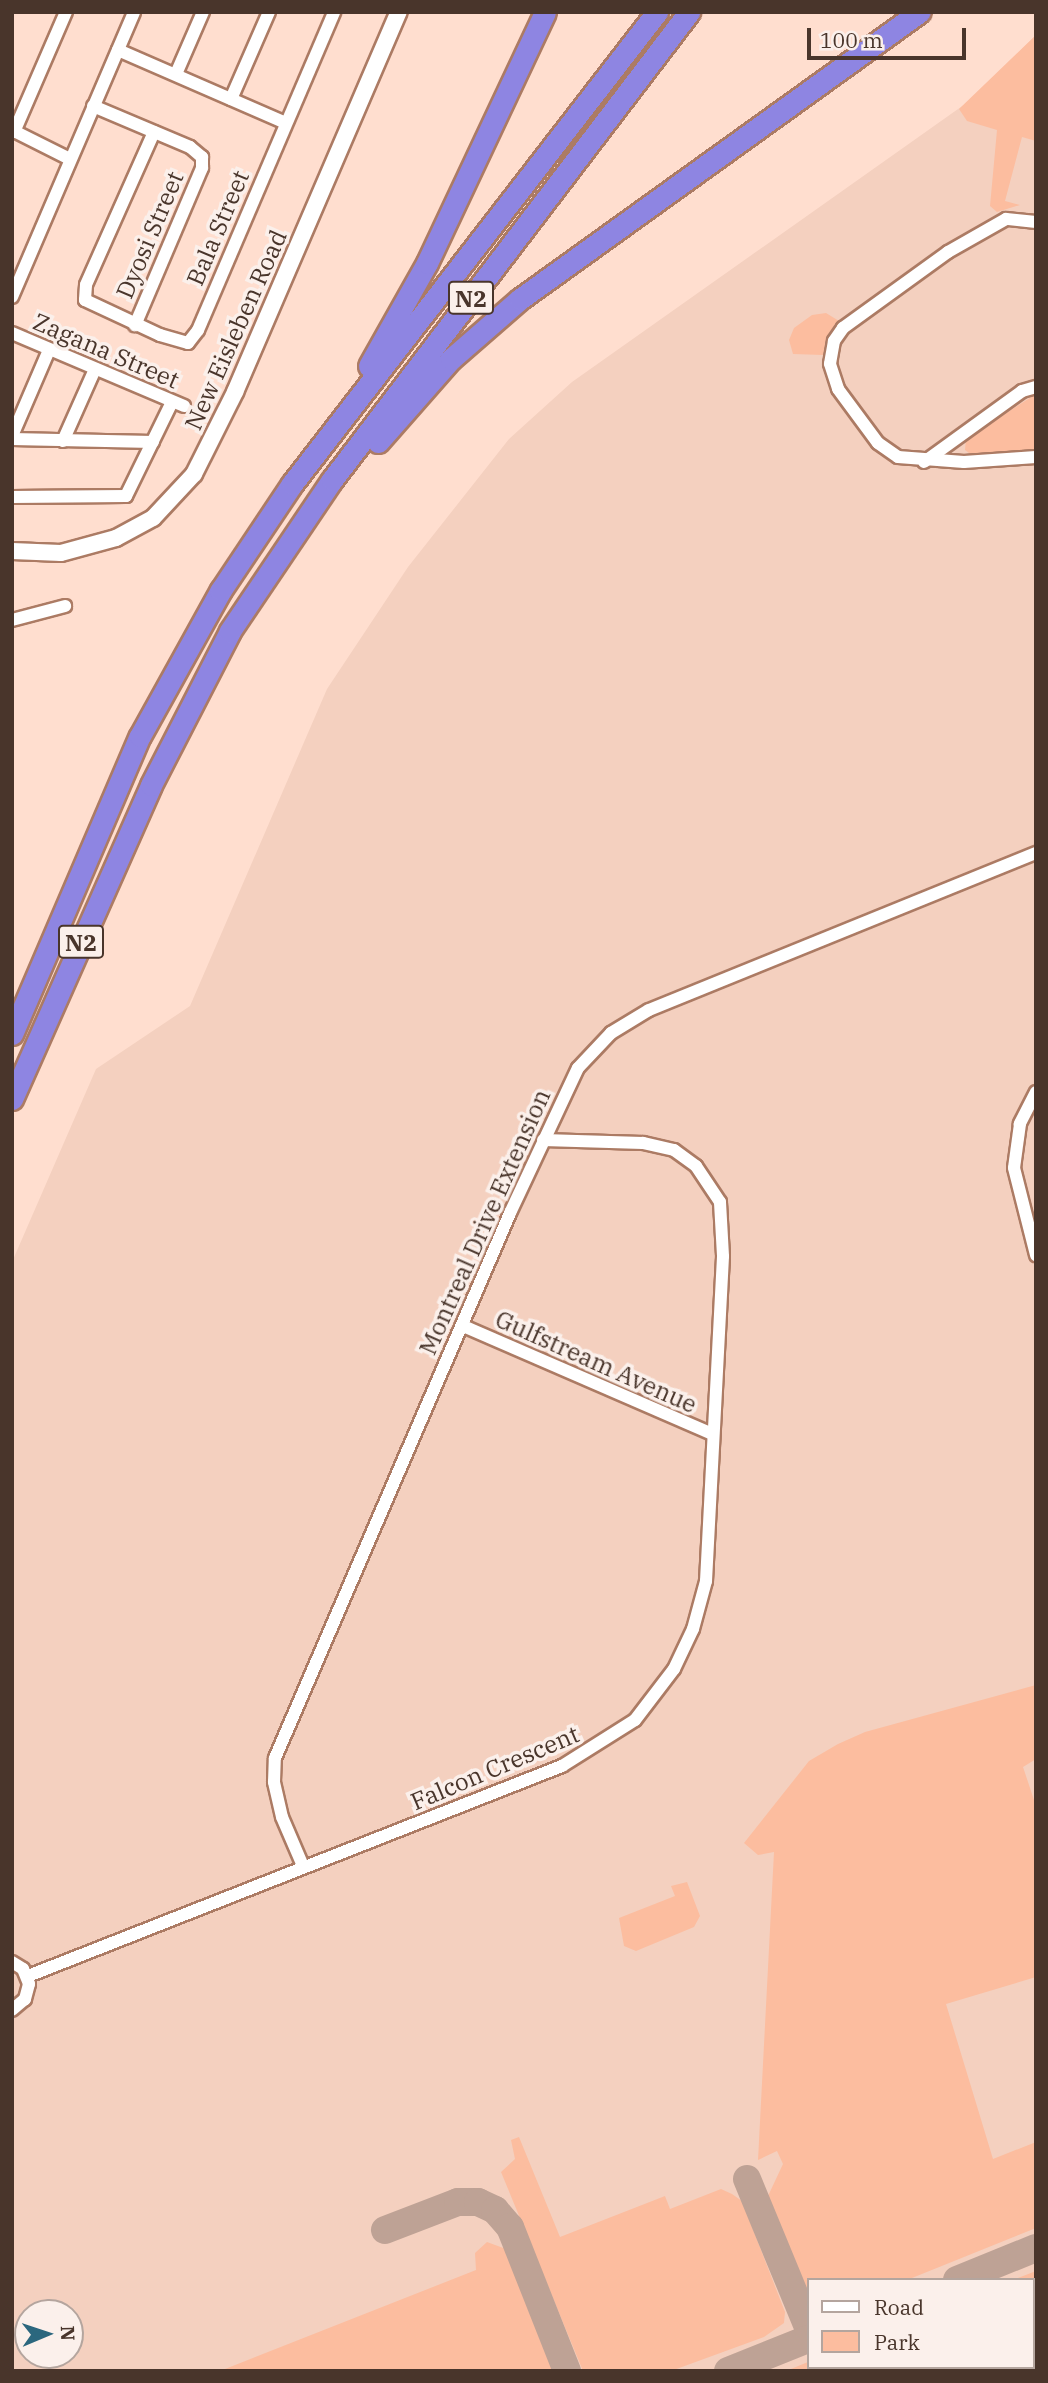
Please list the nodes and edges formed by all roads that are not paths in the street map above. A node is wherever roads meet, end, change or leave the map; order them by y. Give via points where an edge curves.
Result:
1 (66, 12) edge
2 (134, 12) edge
3 (203, 12) edge
4 (269, 12) edge
5 (334, 12) edge
6 (399, 12) edge
7 (545, 12) edge
8 (657, 12) edge
9 (689, 12) edge
10 (910, 12) edge
11 (920, 12) edge
12 (893, 29) junction
13 (118, 50) junction
14 (176, 74) junction
15 (231, 99) junction
16 (93, 106) junction
17 (286, 123) junction
18 (13, 131) edge
19 (154, 132) junction
20 (70, 159) junction
21 (1036, 222) edge
22 (12, 297) edge
23 (135, 325) junction
24 (12, 333) edge
25 (50, 350) junction
26 (94, 369) junction
27 (1036, 387) edge
28 (12, 438) edge
29 (63, 440) junction
30 (153, 442) junction
31 (1036, 457) edge
32 (311, 460) junction
33 (924, 462) junction
34 (12, 496) edge
35 (12, 551) edge
36 (257, 588) junction
37 (65, 606) dead end
38 (12, 620) edge
39 (1036, 853) edge
40 (12, 1034) edge
41 (1036, 1092) edge
42 (12, 1099) edge
43 (544, 1140) junction
44 (1036, 1255) edge
45 (463, 1326) junction
46 (713, 1434) junction
47 (303, 1866) junction
48 (12, 1962) edge
49 (27, 1976) junction
50 (12, 2010) edge

1 - 18 street
2 - 13 street
3 - 14 street
4 - 15 street
5 - 17 street, Bala Street
6 - 35 main road, New Eisleben Road via 235,392 194,474 153,518 116,538 61,553
7 - 32 highway via 415,285
8 - 32 highway, N2
9 - 36 highway, N2 via 332,480
10 - 12 highway
11 - 12 highway
12 - 36 highway via 480,331 413,399 281,572
13 - 14 street
13 - 16 street
14 - 15 street
15 - 17 street
16 - 19 street, Dyosi Street
16 - 20 street
17 - 23 street, Bala Street via 198,330 183,343
18 - 20 street
19 - 23 street, Dyosi Street via 195,150 202,157 202,168
19 - 23 street via 85,289 89,304
20 - 22 street
21 - 33 street via 1006,219 986,228 843,328 834,341 831,374 859,417 888,451
24 - 25 street, Zagana Street
25 - 26 street, Zagana Street
25 - 28 street
26 - 29 street
26 - 30 street, Zagana Street via 178,404
27 - 33 street via 1022,391
28 - 29 street
29 - 30 street
30 - 34 street via 133,488 122,498
31 - 33 street
32 - 40 highway, N2 via 243,556 162,692
36 - 42 highway, N2 via 194,694
37 - 38 street
39 - 43 street, Montreal Drive Extension via 629,1021 578,1068
41 - 44 street via 1020,1124 1014,1168
43 - 45 street, Montreal Drive Extension
43 - 46 street, Falcon Crescent via 660,1146 687,1158 712,1186 723,1222
45 - 46 street, Gulfstream Avenue
45 - 47 street, Montreal Drive Extension via 275,1758 274,1782 282,1818
46 - 47 street, Falcon Crescent via 707,1565 700,1608 674,1669 635,1720 562,1766
47 - 49 street, Falcon Crescent
48 - 49 street
49 - 50 street via 25,1999

